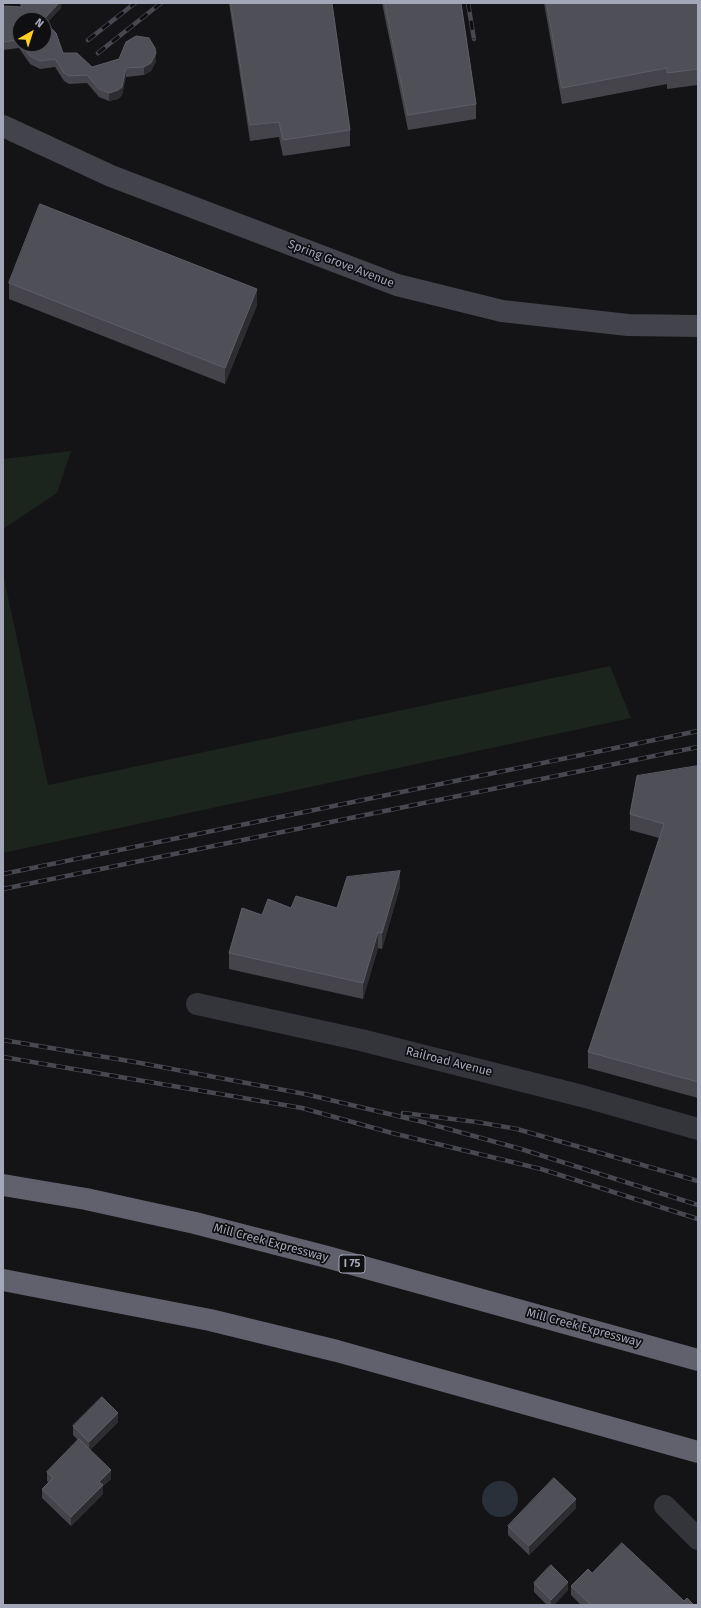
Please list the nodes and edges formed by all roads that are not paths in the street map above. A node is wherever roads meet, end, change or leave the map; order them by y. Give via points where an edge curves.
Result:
1 (3, 126) edge
2 (698, 326) edge
3 (197, 1004) dead end
4 (698, 1129) edge
5 (3, 1185) edge
6 (3, 1280) edge
7 (698, 1360) edge
8 (698, 1452) edge
9 (665, 1506) dead end
10 (698, 1539) edge

1 - 2 main road, Spring Grove Avenue via 111,176 397,285 502,311 628,325
3 - 4 street, Railroad Avenue via 361,1040 582,1096
5 - 7 highway, Mill Creek Expressway / I 75 via 86,1199 195,1223
6 - 8 highway via 210,1320 329,1349
9 - 10 street

